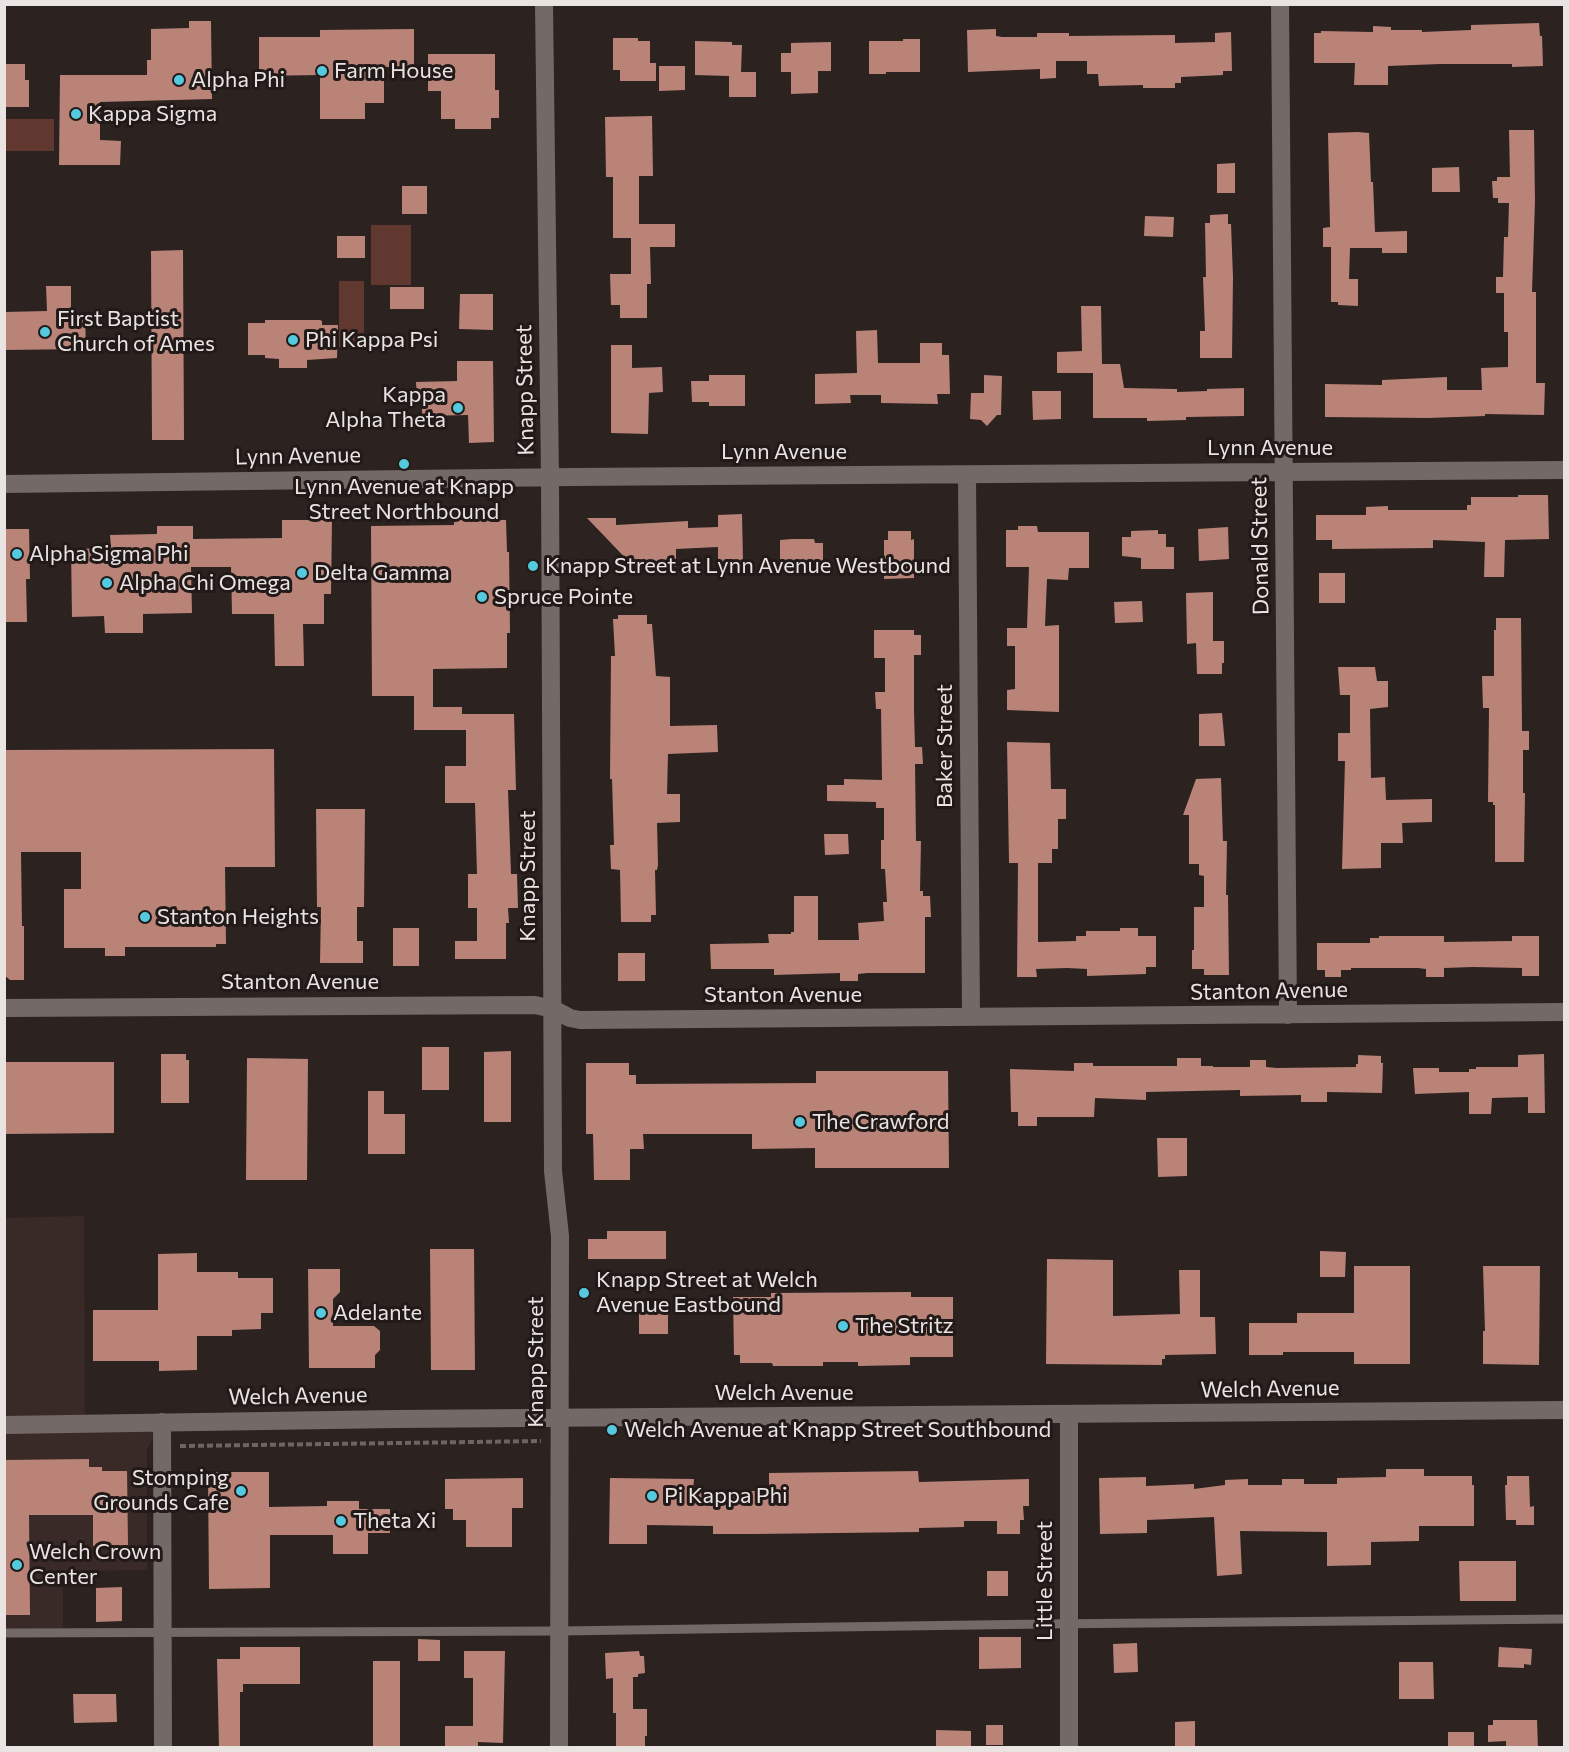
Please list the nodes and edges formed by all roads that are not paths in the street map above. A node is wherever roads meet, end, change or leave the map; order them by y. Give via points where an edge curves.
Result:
1 (544, 4) edge
2 (1280, 4) edge
3 (1564, 470) edge
4 (1283, 471) junction
5 (967, 475) junction
6 (550, 477) junction
7 (4, 484) edge
8 (4, 1008) edge
9 (553, 1009) junction
10 (1564, 1012) edge
11 (1288, 1015) junction
12 (971, 1017) junction
13 (1564, 1410) edge
14 (1069, 1415) junction
15 (560, 1419) junction
16 (162, 1422) junction
17 (4, 1425) edge
18 (1564, 1619) edge
19 (1069, 1623) junction
20 (560, 1631) junction
21 (162, 1632) junction
22 (4, 1633) edge
23 (163, 1748) edge
24 (559, 1748) edge
25 (1069, 1748) edge

1 - 6 street, Knapp Street
2 - 4 street, Donald Street
3 - 4 street, Lynn Avenue
4 - 5 street, Lynn Avenue
4 - 11 street, Donald Street
5 - 6 street, Lynn Avenue
5 - 12 street, Baker Street
6 - 7 street, Lynn Avenue
6 - 9 street, Knapp Street
8 - 9 street, Stanton Avenue via 535,1005
9 - 12 street, Stanton Avenue via 580,1020
9 - 15 street, Knapp Street via 553,1171 560,1236
10 - 11 street, Stanton Avenue
11 - 12 street, Stanton Avenue
13 - 14 street, Welch Avenue
14 - 15 street, Welch Avenue
14 - 19 street, Little Street
15 - 16 street, Welch Avenue
15 - 20 street, Knapp Street
16 - 17 street, Welch Avenue
16 - 21 street
18 - 19 lane
19 - 20 lane
19 - 25 street, Little Street
20 - 21 lane
20 - 24 street, Knapp Street
21 - 22 lane
21 - 23 street

